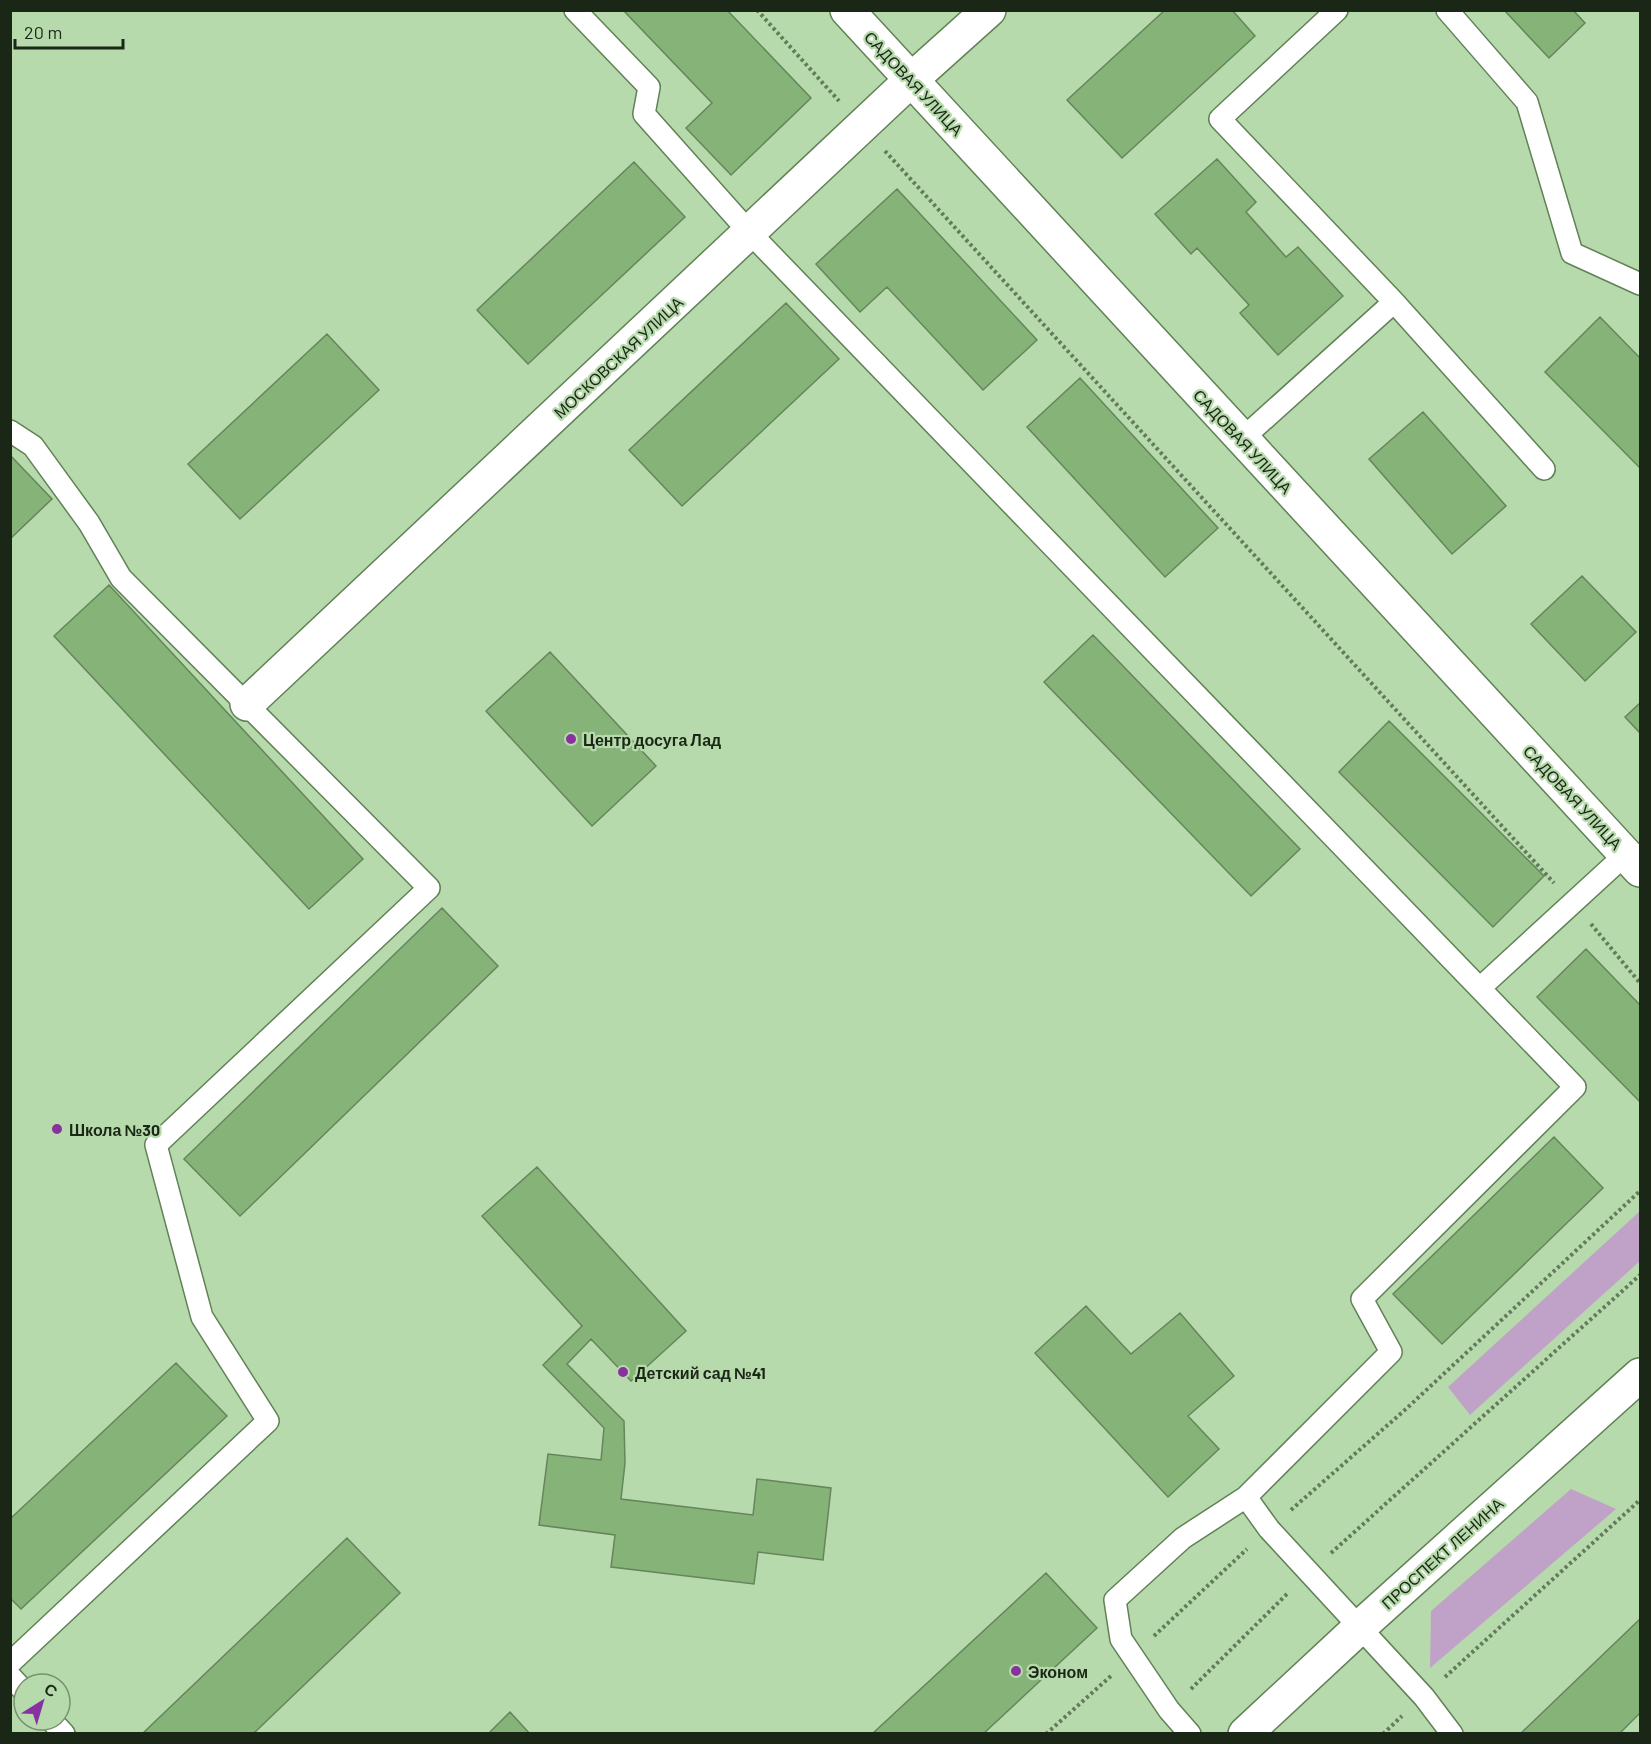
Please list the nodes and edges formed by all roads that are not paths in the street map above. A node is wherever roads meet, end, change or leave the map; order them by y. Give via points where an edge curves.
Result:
1 (575, 10) edge
2 (847, 10) edge
3 (989, 10) edge
4 (1337, 10) edge
5 (1447, 10) edge
6 (911, 80) junction
7 (750, 233) junction
8 (1641, 284) edge
9 (1394, 302) junction
10 (10, 431) edge
11 (1242, 439) junction
12 (1544, 469) dead end
13 (247, 704) junction
14 (1633, 862) edge
15 (1480, 988) junction
16 (1641, 1375) edge
17 (1246, 1497) junction
18 (1360, 1627) junction
19 (10, 1663) edge
20 (1190, 1734) edge
21 (1245, 1734) edge
22 (1452, 1734) edge

1 - 7 lane via 649,87 644,114
2 - 6 street, САДОВАЯ УЛИЦА
3 - 6 street, МОСКОВСКАЯ УЛИЦА
4 - 9 lane via 1221,119
5 - 8 lane via 1527,102 1572,253
6 - 7 street, МОСКОВСКАЯ УЛИЦА
6 - 11 street, САДОВАЯ УЛИЦА
7 - 13 street, МОСКОВСКАЯ УЛИЦА
7 - 15 lane
9 - 11 lane
9 - 12 lane
10 - 13 lane via 33,446 89,523 121,578
11 - 14 street, САДОВАЯ УЛИЦА
13 - 19 lane via 429,888 156,1145 202,1317 268,1421
14 - 15 lane via 1572,903
15 - 17 lane via 1575,1087 1362,1299 1391,1352
16 - 18 street, ПРОСПЕКТ ЛЕНИНА
17 - 18 lane via 1269,1529
17 - 20 lane via 1183,1538 1115,1600 1121,1639
18 - 21 street, ПРОСПЕКТ ЛЕНИНА
18 - 22 lane

